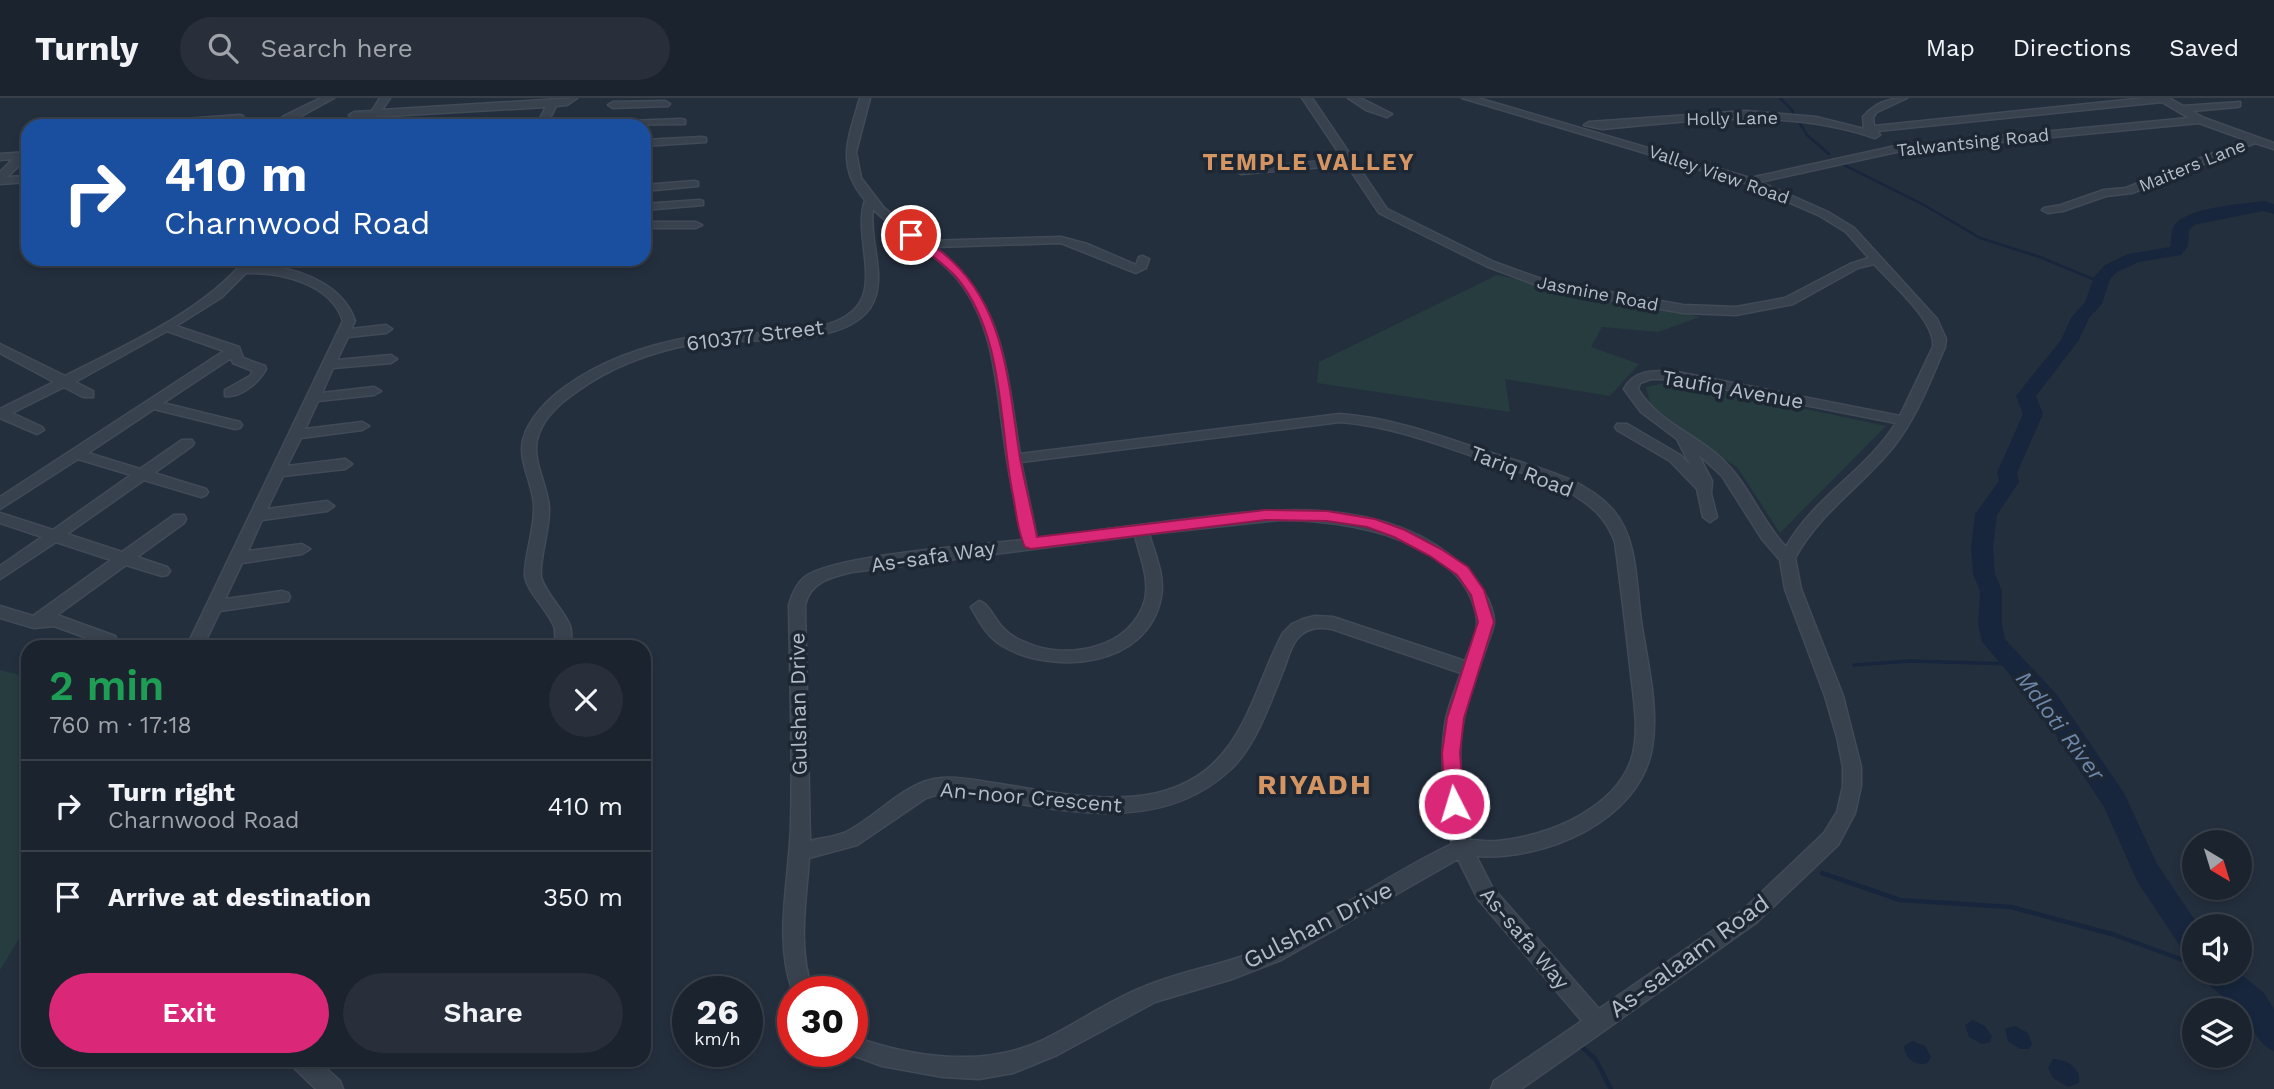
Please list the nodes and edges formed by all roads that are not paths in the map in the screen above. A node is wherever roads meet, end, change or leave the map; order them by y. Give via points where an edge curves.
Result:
1 (329, 98) edge
2 (385, 98) edge
3 (450, 98) edge
4 (572, 98) edge
5 (865, 98) edge
6 (1307, 98) edge
7 (1353, 98) edge
8 (1467, 98) edge
9 (1902, 98) edge
10 (2163, 98) edge
11 (640, 101) edge
12 (552, 104) junction
13 (665, 104) dead end
14 (2237, 104) dead end
15 (613, 105) dead end
16 (444, 109) junction
17 (2182, 109) junction
18 (376, 113) junction
19 (1387, 114) dead end
20 (354, 115) dead end
21 (286, 119) edge
22 (544, 119) edge
23 (633, 119) edge
24 (2200, 120) junction
25 (681, 122) dead end
26 (651, 124) edge
27 (1589, 125) dead end
28 (1871, 131) junction
29 (2256, 139) junction
30 (702, 140) dead end
31 (651, 143) edge
32 (2274, 146) edge
33 (1896, 149) junction
34 (21, 155) edge
35 (0, 157) edge
36 (21, 159) edge
37 (1351, 160) junction
38 (1241, 171) dead end
39 (0, 179) edge
40 (21, 179) edge
41 (1749, 181) junction
42 (694, 184) dead end
43 (651, 190) edge
44 (870, 198) junction
45 (699, 203) dead end
46 (651, 206) edge
47 (2048, 209) dead end
48 (651, 225) edge
49 (696, 225) dead end
50 (924, 244) junction
51 (1143, 259) dead end
52 (1878, 259) junction
53 (246, 266) edge
54 (253, 266) edge
55 (166, 327) junction
56 (386, 329) dead end
57 (342, 334) junction
58 (0, 348) edge
59 (234, 350) junction
60 (391, 359) dead end
61 (328, 365) junction
62 (64, 383) junction
63 (374, 391) dead end
64 (230, 393) dead end
65 (88, 394) dead end
66 (312, 398) junction
67 (152, 404) junction
68 (0, 413) edge
69 (1905, 421) junction
70 (235, 425) dead end
71 (362, 426) dead end
72 (1622, 427) dead end
73 (37, 430) dead end
74 (296, 434) junction
75 (1681, 434) junction
76 (187, 443) dead end
77 (76, 454) junction
78 (1013, 459) junction
79 (345, 464) dead end
80 (279, 472) junction
81 (141, 474) junction
82 (1705, 489) junction
83 (201, 492) dead end
84 (0, 504) edge
85 (327, 506) dead end
86 (259, 515) junction
87 (1710, 517) dead end
88 (0, 518) edge
89 (179, 519) dead end
90 (1140, 531) junction
91 (57, 535) junction
92 (1031, 543) junction
93 (302, 549) dead end
94 (125, 557) junction
95 (236, 558) junction
96 (1787, 558) junction
97 (162, 571) dead end
98 (0, 575) edge
99 (806, 585) joint
100 (282, 597) dead end
101 (214, 606) junction
102 (979, 607) dead end
103 (0, 612) edge
104 (37, 621) junction
105 (109, 640) dead end
106 (198, 640) edge
107 (563, 640) edge
108 (1470, 669) junction
109 (1462, 848) junction
110 (800, 852) junction
111 (799, 976) edge
112 (1598, 1023) junction
113 (868, 1051) edge
114 (308, 1067) edge
115 (332, 1089) edge
116 (1502, 1089) edge

1 - 21 street
2 - 18 street
3 - 16 street
4 - 12 street
5 - 44 street via 851,164
6 - 37 street, Jasmine Road
7 - 19 street
8 - 41 street, Valley View Road
9 - 28 street via 1870,114
10 - 17 street
10 - 28 street
11 - 13 street
11 - 15 street
11 - 23 street
12 - 16 street
12 - 22 street
14 - 17 street
16 - 18 street
17 - 24 street
18 - 20 street
24 - 29 street
24 - 33 street, Talwantsing Road
25 - 26 street
27 - 28 street, Holly Lane via 1735,114 1801,118
28 - 33 street
29 - 32 street
29 - 47 street, Maiters Lane via 2128,191
30 - 31 street
33 - 41 street, Talwantsing Road
34 - 35 street
36 - 39 street
37 - 38 street
37 - 52 street, Jasmine Road via 1375,201 1391,216 1509,272 1562,288 1697,310 1748,310 1789,301 1854,266
39 - 40 street
41 - 52 street, Valley View Road via 1839,222
42 - 43 street
44 - 50 street
44 - 107 street, 610377 Street via 864,224 870,297 850,320 816,331 719,337 664,347 588,377 548,409 528,447 543,513 533,577 562,626
45 - 46 street
48 - 49 street
50 - 51 street via 1054,239 1083,246 1134,269 1140,268
50 - 78 street via 963,278 985,315 1004,382
52 - 69 street, Valley View Road via 1933,322 1940,339
53 - 55 street via 218,294
54 - 57 street via 289,273 324,291 347,312 349,321
55 - 59 street
55 - 62 street
56 - 57 street
57 - 61 street
58 - 62 street
59 - 64 street via 238,360 261,372
59 - 67 street
60 - 61 street
61 - 66 street
62 - 65 street
62 - 68 street
63 - 66 street
66 - 74 street
67 - 70 street
67 - 77 street
68 - 73 street
69 - 75 street, Taufiq Avenue via 1672,375 1649,375 1635,381 1631,390 1637,400
69 - 96 street, Valley View Road via 1868,466 1799,534
71 - 74 street
72 - 82 street via 1675,458
74 - 80 street
75 - 82 street
75 - 96 street, Taufiq Avenue via 1738,483 1772,542
76 - 81 street
77 - 81 street
77 - 84 street
78 - 92 street
78 - 109 street, Tariq Road via 1362,419 1416,432 1552,478 1602,508 1623,542 1644,720 1639,763 1609,803 1565,831 1511,847
79 - 80 street
80 - 86 street
81 - 83 street
81 - 91 street
82 - 87 street
85 - 86 street
86 - 95 street
88 - 91 street
89 - 94 street
90 - 92 street, As-safa Way
90 - 102 street via 1153,601 1139,628 1111,648 1079,657 1024,649 998,634
90 - 108 street, As-safa Way via 1296,514 1349,519 1400,534 1450,561 1479,594 1486,622
91 - 94 street
91 - 98 street
92 - 99 street, As-safa Way via 843,569
93 - 95 street
94 - 97 street
94 - 104 street
95 - 101 street
96 - 112 street, As-salaam Road via 1793,589 1846,737 1852,767 1846,813 1831,839 1751,916
99 - 110 street, Gulshan Drive via 797,606
100 - 101 street
101 - 106 street
103 - 104 street
104 - 105 street via 55,621
108 - 109 street, As-safa Way via 1455,718 1451,753
108 - 110 street, An-noor Crescent via 1333,623 1308,623 1289,637 1240,745 1212,778 1189,793 1128,807 941,785 920,793 850,839
109 - 112 street, As-safa Way via 1485,893
109 - 113 street, Gulshan Drive via 1246,965 1168,986 1080,1034 1016,1062 963,1069
110 - 111 street, Gulshan Drive via 794,926
112 - 116 street, As-salaam Road
114 - 115 street

